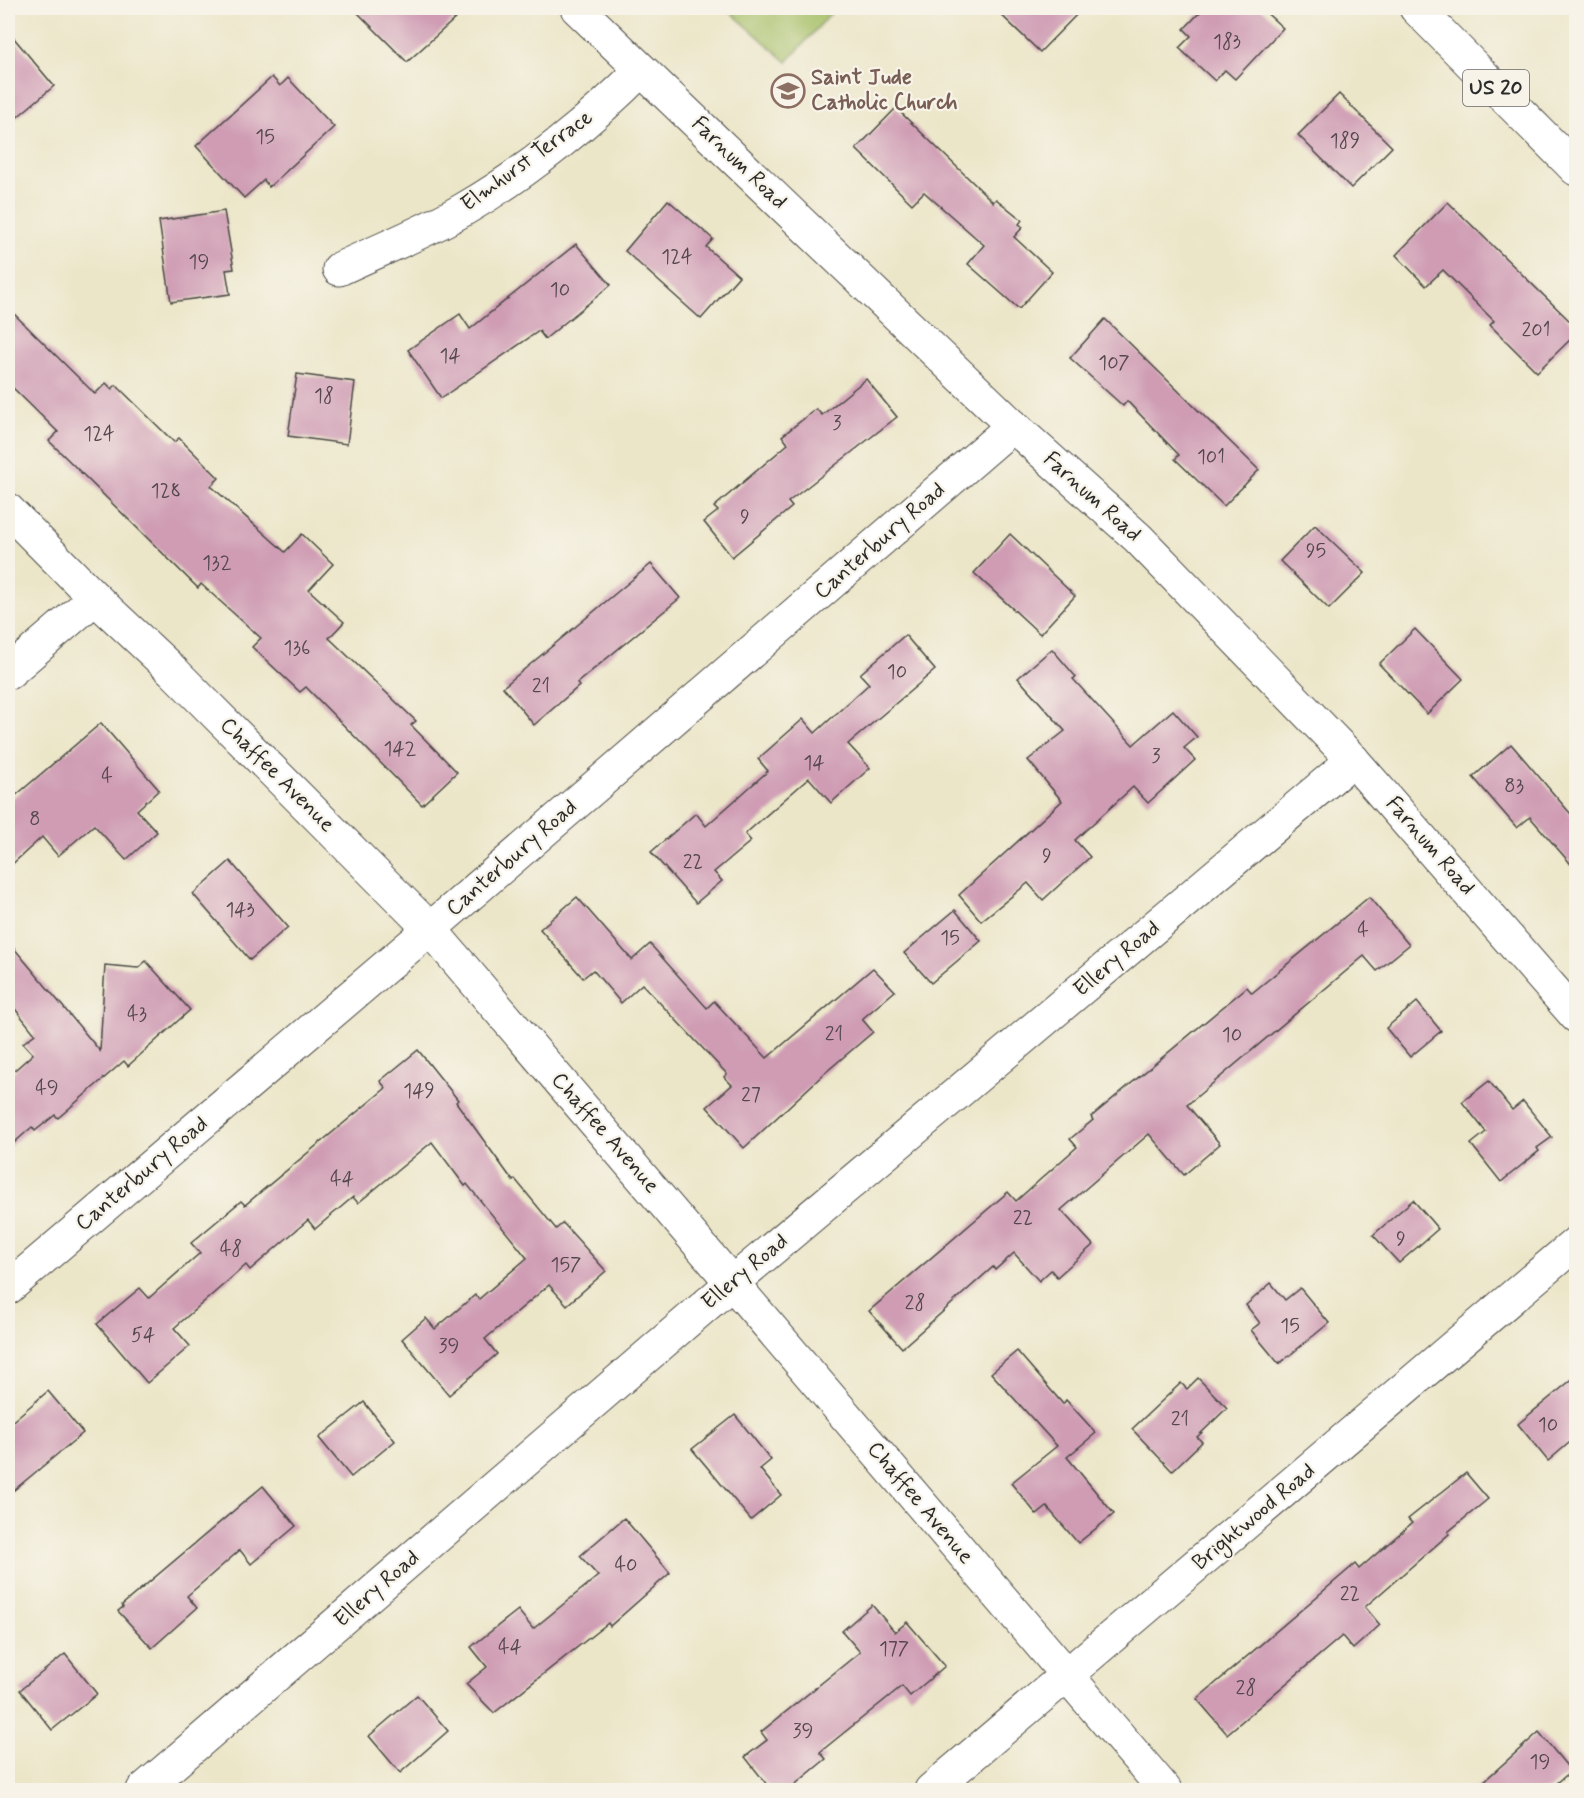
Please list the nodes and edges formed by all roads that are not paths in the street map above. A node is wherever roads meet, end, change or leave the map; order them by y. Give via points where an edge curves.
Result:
1 (577, 8) edge
2 (1416, 8) edge
3 (641, 70) junction
4 (1576, 169) edge
5 (339, 270) dead end
6 (1013, 426) junction
7 (8, 510) edge
8 (95, 598) junction
9 (8, 673) edge
10 (1353, 760) junction
11 (430, 929) junction
12 (1576, 1016) edge
13 (1576, 1243) edge
14 (733, 1282) junction
15 (8, 1288) edge
16 (1066, 1676) junction
17 (143, 1791) edge
18 (931, 1791) edge
19 (1165, 1791) edge

1 - 3 street, Farnum Road
2 - 4 street, US 20
3 - 5 street, Elmhurst Terrace via 614,98 465,209
3 - 6 street, Farnum Road
6 - 10 street, Farnum Road via 1138,538
6 - 11 street, Canterbury Road
7 - 8 street, Chaffee Avenue
8 - 9 street
8 - 11 street, Chaffee Avenue
10 - 12 street, Farnum Road
10 - 14 street, Ellery Road
11 - 14 street, Chaffee Avenue
11 - 15 street, Canterbury Road
13 - 16 street, Brightwood Road
14 - 16 street, Chaffee Avenue
14 - 17 street, Ellery Road
16 - 18 street, Brightwood Road
16 - 19 street, Chaffee Avenue

